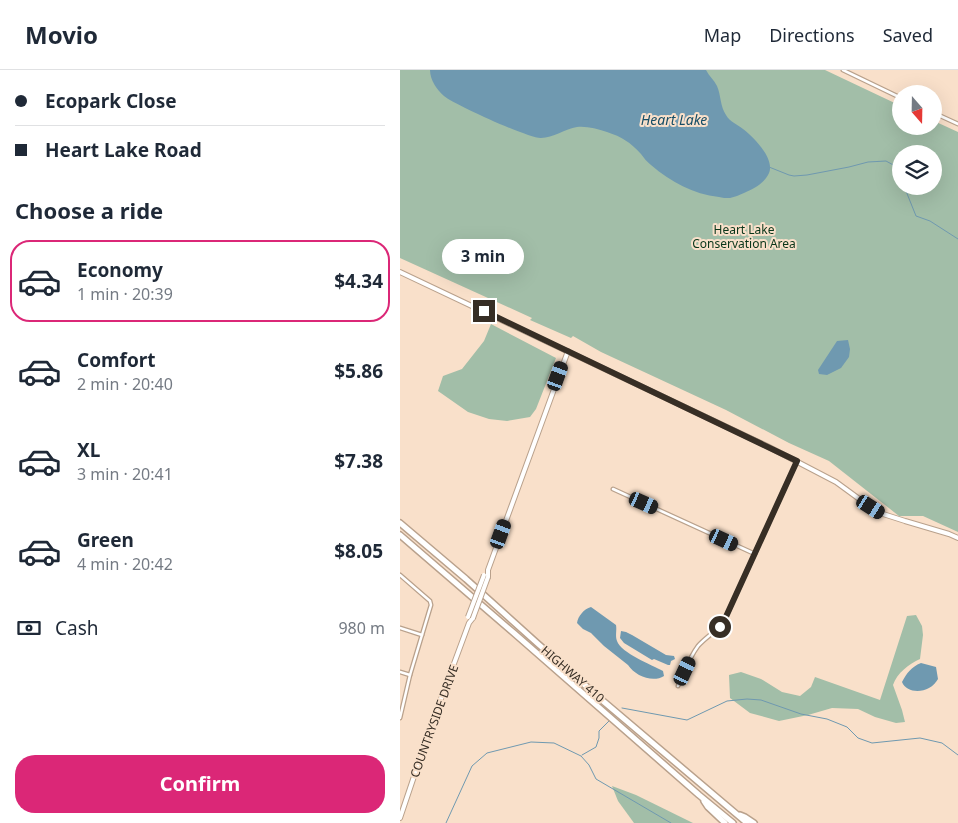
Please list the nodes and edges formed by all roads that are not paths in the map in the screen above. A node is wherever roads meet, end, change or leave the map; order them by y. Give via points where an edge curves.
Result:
1 (843, 70) edge
2 (892, 94) edge
3 (942, 117) edge
4 (958, 124) edge
5 (400, 272) edge
6 (568, 351) junction
7 (797, 461) junction
8 (613, 489) dead end
9 (400, 523) edge
10 (400, 535) edge
11 (958, 538) edge
12 (754, 554) junction
13 (400, 574) edge
14 (486, 576) junction
15 (469, 623) junction
16 (400, 628) edge
17 (423, 635) junction
18 (400, 672) edge
19 (410, 675) junction
20 (678, 686) dead end
21 (400, 718) edge
22 (699, 795) junction
23 (735, 813) junction
24 (400, 818) edge
25 (725, 823) edge
26 (733, 823) edge
27 (747, 823) edge
28 (754, 823) edge

1 - 2 street
3 - 4 street
5 - 6 street
6 - 7 street
6 - 14 street, COUNTRYSIDE DRIVE
7 - 11 street via 836,482 880,513
7 - 12 street
8 - 12 street
9 - 23 highway, HIGHWAY 410
10 - 22 highway, HIGHWAY 410
12 - 20 street via 724,621 698,646
13 - 17 street via 431,603
14 - 15 street, COUNTRYSIDE DRIVE, bridge
14 - 15 street, COUNTRYSIDE DRIVE, bridge via 468,617
15 - 24 street, COUNTRYSIDE DRIVE
16 - 17 street
17 - 19 street
18 - 19 street
19 - 21 street
22 - 25 highway
22 - 26 highway, HIGHWAY 410
23 - 27 highway, HIGHWAY 410
23 - 28 highway

